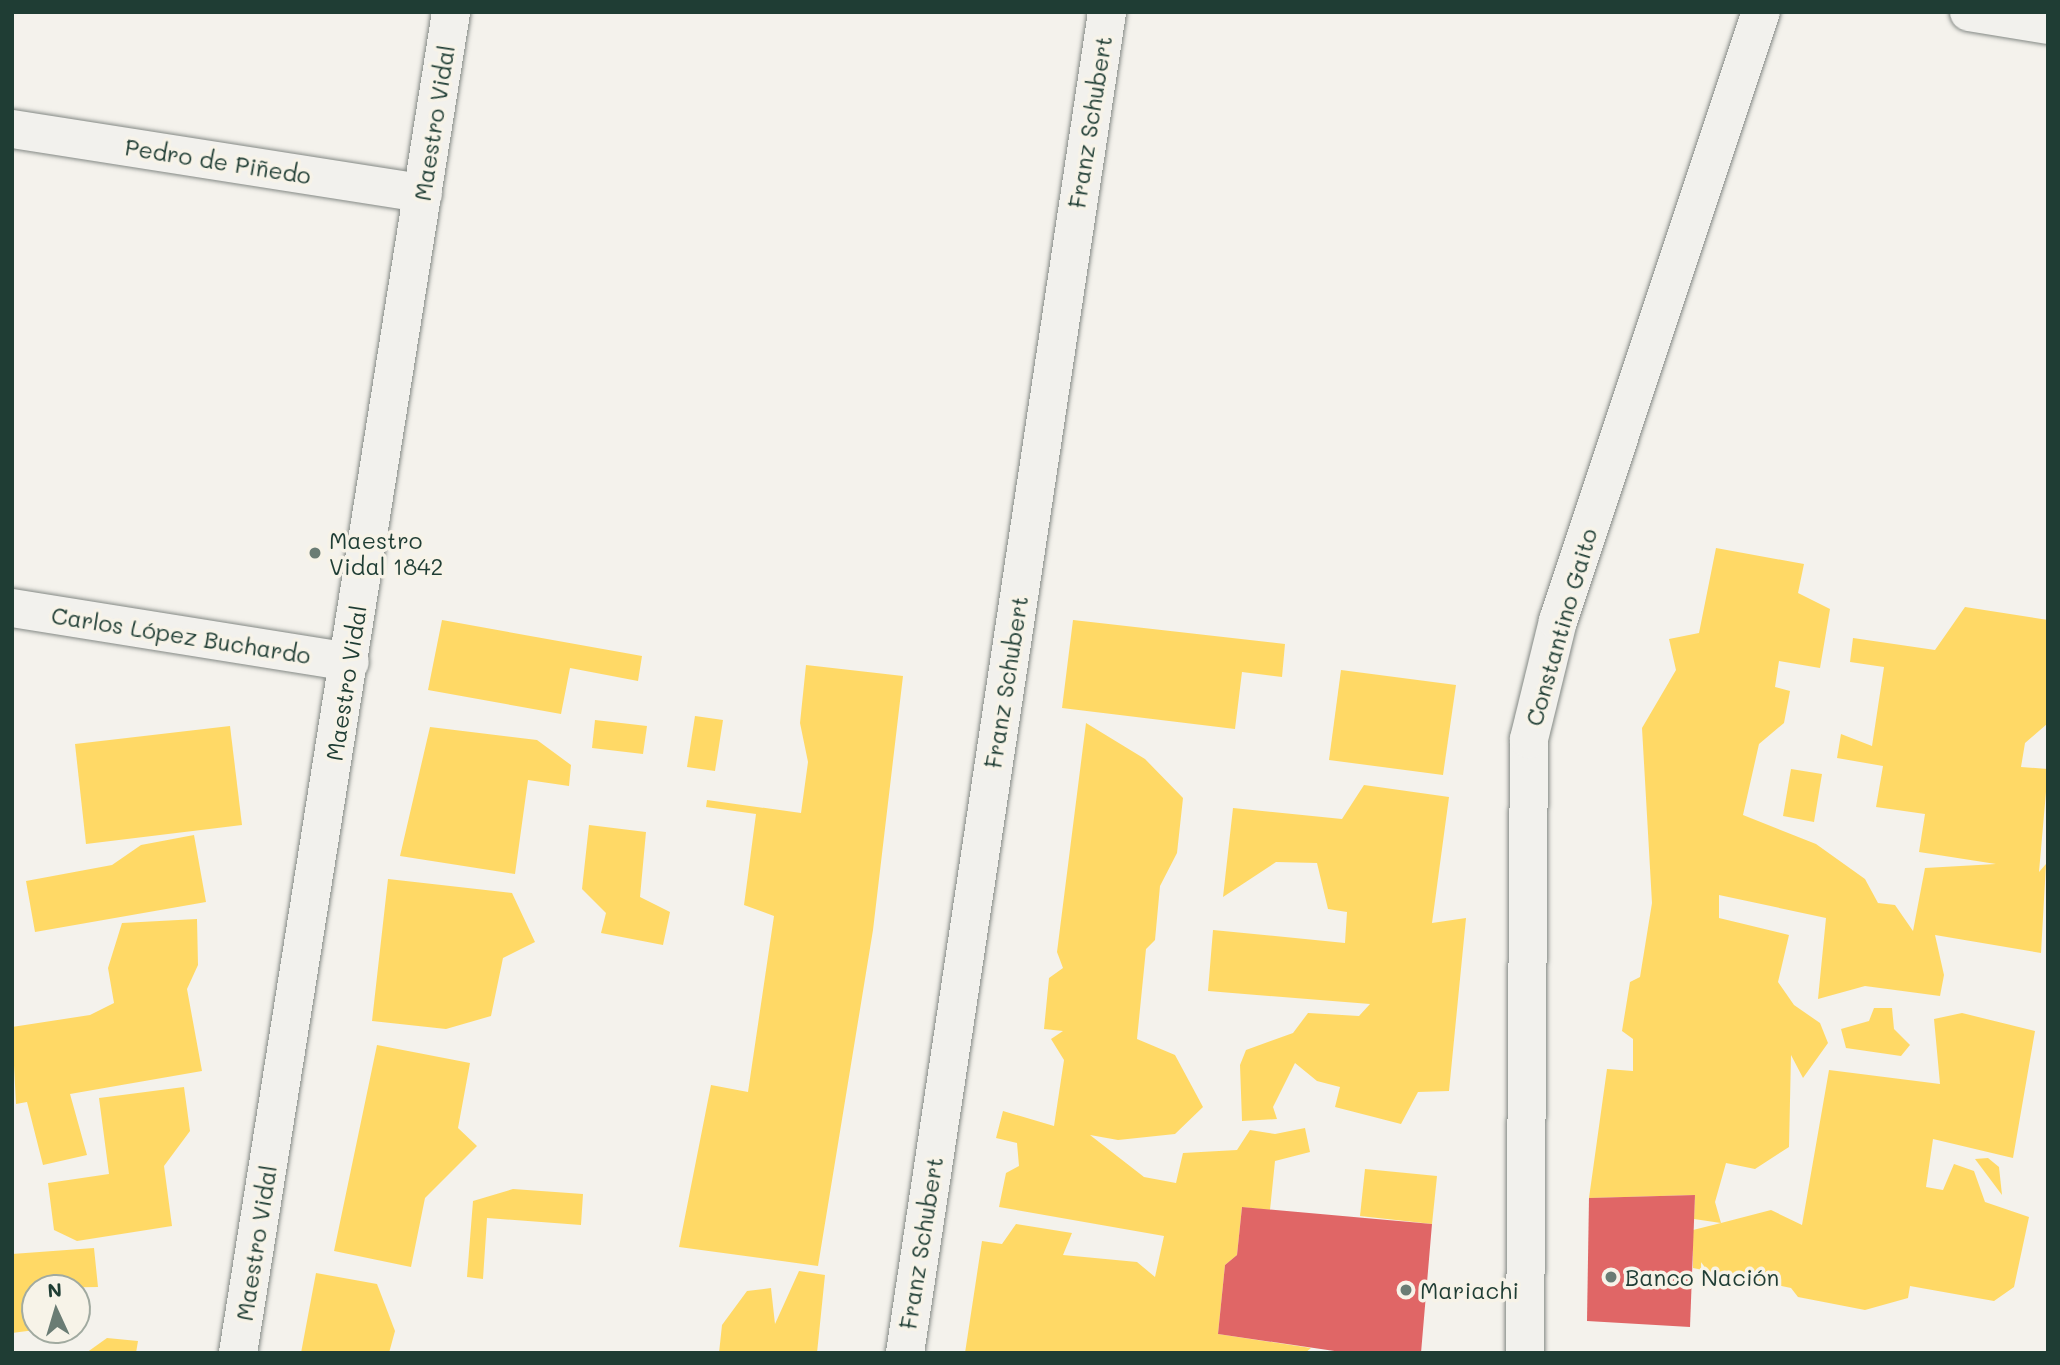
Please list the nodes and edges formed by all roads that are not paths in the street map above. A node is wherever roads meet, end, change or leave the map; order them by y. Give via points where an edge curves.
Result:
1 (451, 12) edge
2 (1107, 12) edge
3 (1761, 12) edge
4 (1969, 12) edge
5 (2048, 25) edge
6 (12, 129) edge
7 (423, 193) junction
8 (12, 608) edge
9 (350, 662) junction
10 (238, 1353) edge
11 (905, 1353) edge
12 (1525, 1353) edge

1 - 7 street, Maestro Vidal
2 - 11 street, Franz Schubert
3 - 12 street, Constantino Gaito via 1558,621 1529,739
4 - 5 street
6 - 7 street, Pedro de Piñedo
7 - 9 street, Maestro Vidal
8 - 9 street, Carlos López Buchardo
9 - 10 street, Maestro Vidal

